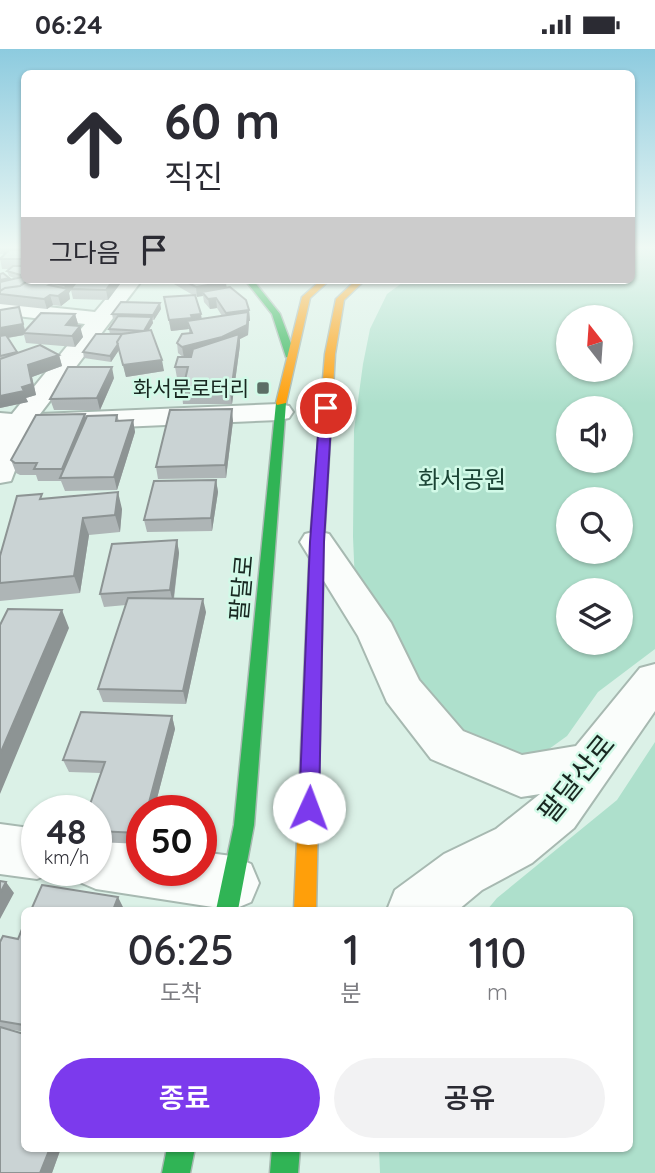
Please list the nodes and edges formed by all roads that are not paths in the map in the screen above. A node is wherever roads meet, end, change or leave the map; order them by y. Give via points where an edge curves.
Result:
1 (118, 299) edge
2 (264, 299) edge
3 (305, 299) edge
4 (340, 299) edge
5 (0, 308) edge
6 (103, 319) junction
7 (291, 357) junction
8 (279, 412) junction
9 (10, 422) edge
10 (0, 474) edge
11 (317, 542) junction
12 (655, 680) edge
13 (592, 764) junction
14 (0, 849) edge
15 (21, 852) edge
16 (112, 867) edge
17 (230, 897) edge
18 (305, 907) edge
19 (419, 907) edge
20 (180, 1152) edge
21 (286, 1152) edge
22 (176, 1173) edge
23 (284, 1173) edge

1 - 6 street
2 - 7 main road via 276,314
3 - 7 main road, 팔달로
4 - 11 main road via 330,354
5 - 6 street
6 - 9 street
7 - 8 main road, 팔달로
8 - 9 street
8 - 17 main road, 팔달로 via 244,825
9 - 10 street
11 - 13 street via 377,633 402,690 447,745 521,776
11 - 18 main road
12 - 13 street, 팔달산로
13 - 19 street, 팔달산로 via 556,812 514,846 463,872
14 - 15 street
16 - 17 street
20 - 22 main road
21 - 23 main road

